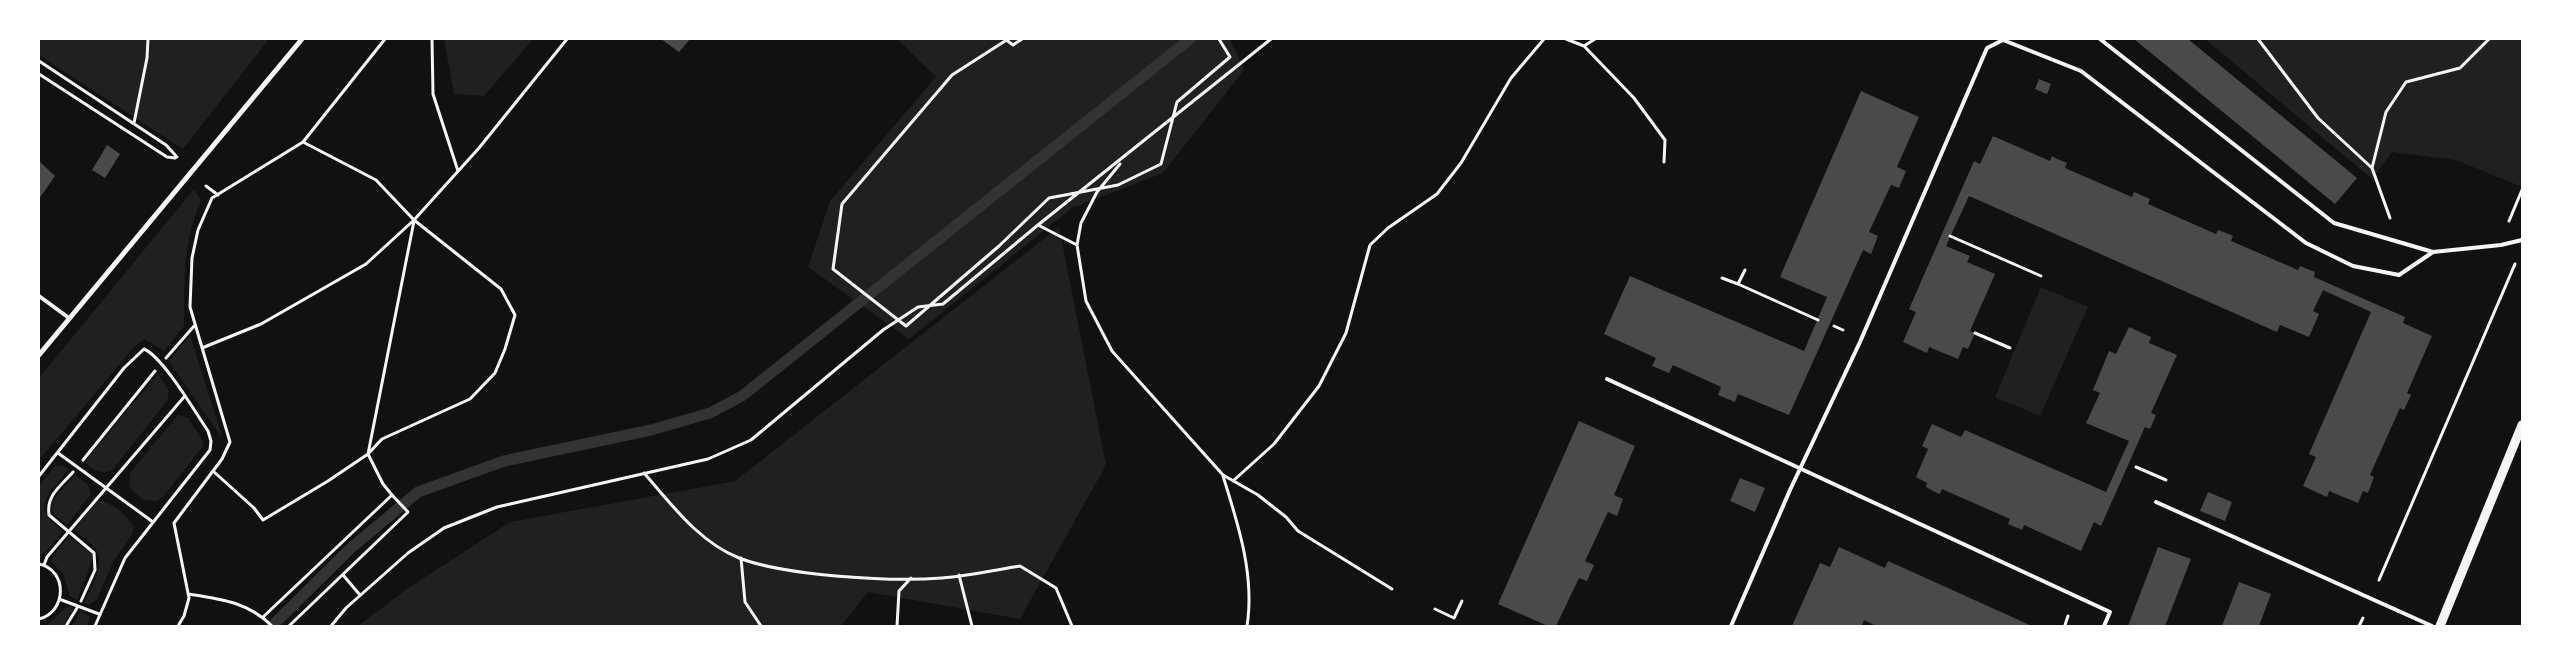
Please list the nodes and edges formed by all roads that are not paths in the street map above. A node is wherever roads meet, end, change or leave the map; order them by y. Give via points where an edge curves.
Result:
1 (302, 39) edge
2 (2100, 39) edge
3 (2522, 240) edge
4 (2433, 252) junction
5 (39, 296) edge
6 (69, 318) junction
7 (39, 355) edge
8 (1607, 379) dead end
9 (2522, 425) edge
10 (1800, 468) junction
11 (2156, 502) dead end
12 (1731, 626) edge
13 (2104, 626) edge
14 (2432, 626) edge
15 (2440, 626) edge

1 - 6 street
2 - 4 lane via 2334,223
3 - 4 lane
4 - 10 lane via 2399,275 2353,266 2306,244 2081,71 2003,40 1987,48 1845,374
5 - 6 lane
6 - 7 street
8 - 10 lane
9 - 15 street
10 - 12 lane
10 - 13 lane via 2110,612
11 - 14 lane

